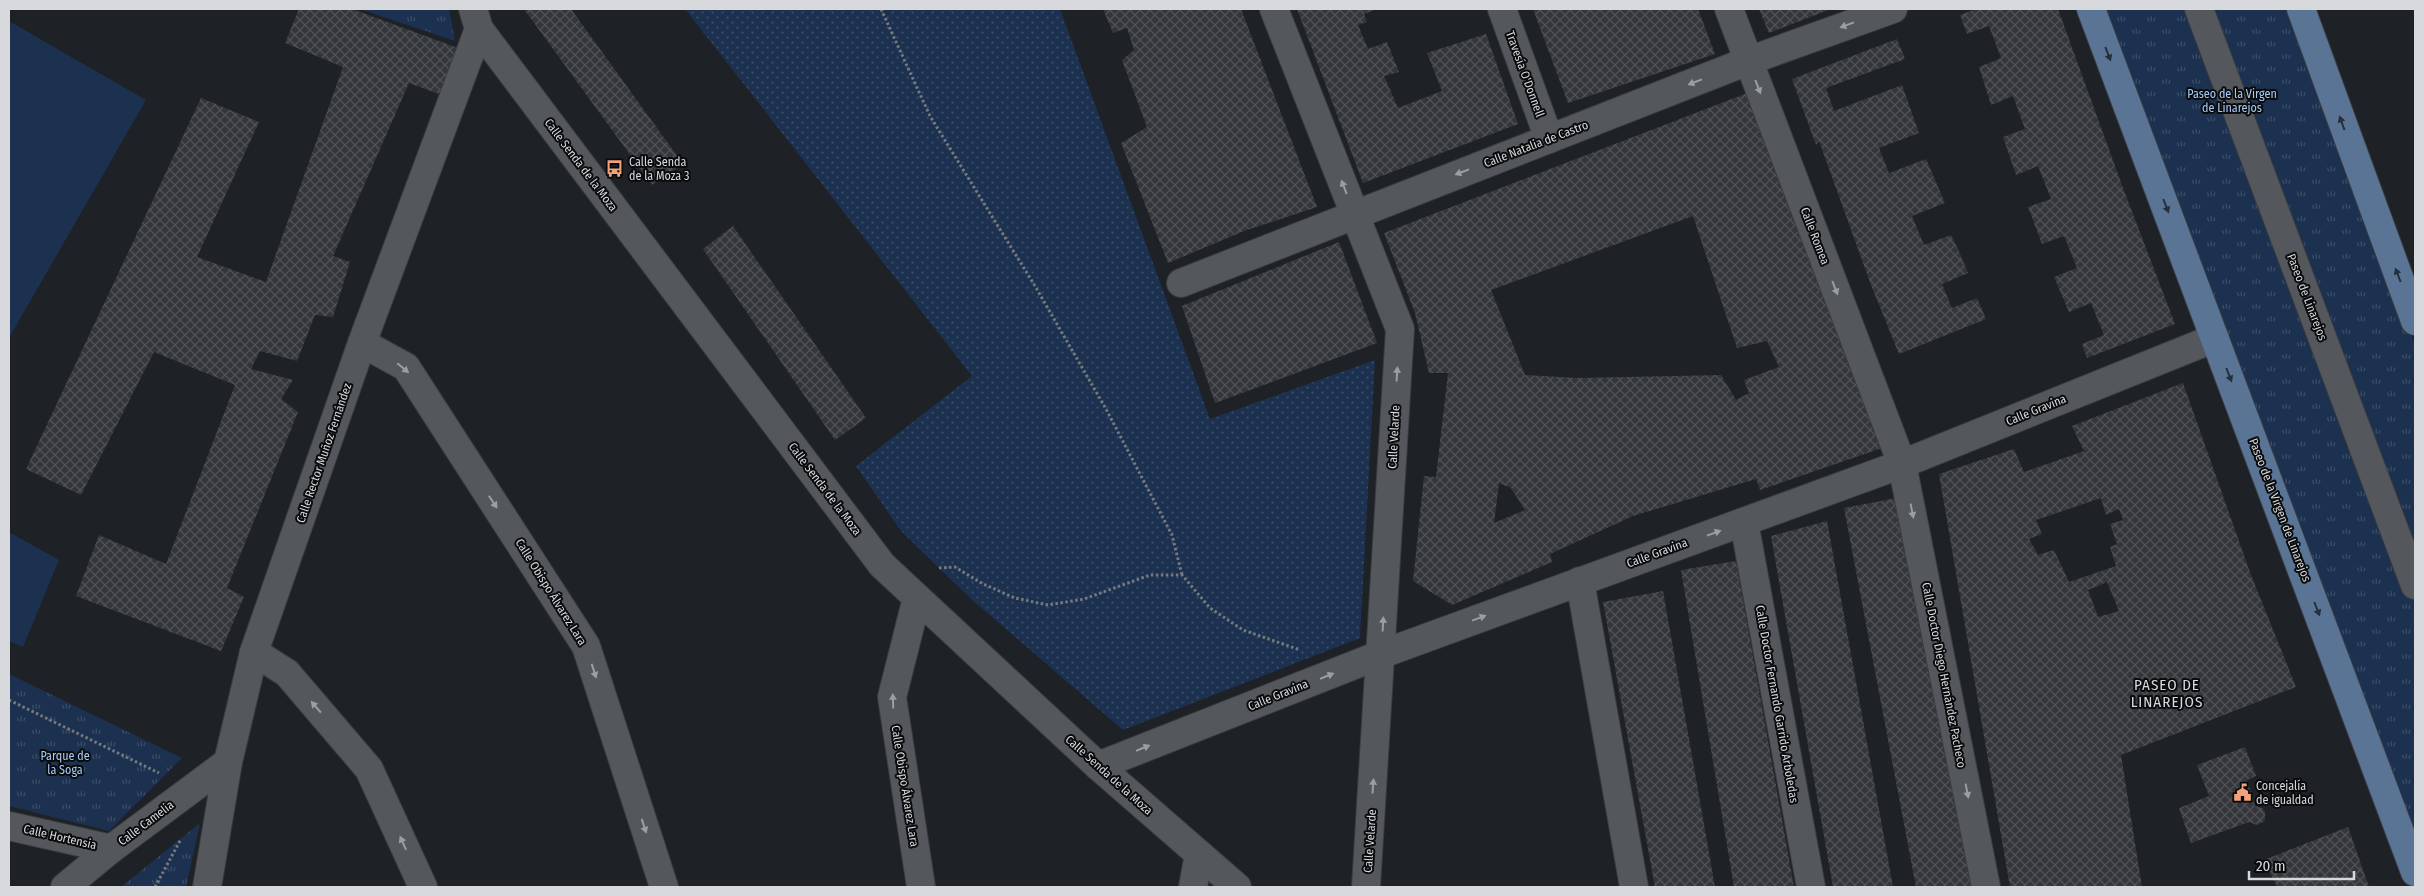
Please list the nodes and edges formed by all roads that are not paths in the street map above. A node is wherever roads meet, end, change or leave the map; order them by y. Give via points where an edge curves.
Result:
1 (1274, 9) edge
2 (1502, 9) edge
3 (1729, 9) edge
4 (1893, 9) edge
5 (2091, 9) edge
6 (2199, 9) edge
7 (2301, 9) edge
8 (476, 19) edge
9 (1748, 62) junction
10 (1549, 139) junction
11 (1354, 214) junction
12 (1181, 283) dead end
13 (2415, 321) edge
14 (2215, 338) junction
15 (362, 343) junction
16 (1902, 464) junction
17 (1744, 522) junction
18 (1580, 582) junction
19 (2415, 585) edge
20 (917, 598) junction
21 (254, 652) junction
22 (1382, 654) junction
23 (228, 762) junction
24 (1098, 766) junction
25 (9, 826) edge
26 (111, 849) junction
27 (1199, 854) junction
28 (2415, 872) edge
29 (65, 887) edge
30 (207, 887) edge
31 (423, 887) edge
32 (664, 887) edge
33 (921, 887) edge
34 (1193, 887) edge
35 (1237, 887) edge
36 (1366, 887) edge
37 (1634, 887) edge
38 (1811, 887) edge
39 (1986, 887) edge

11 -> 1 street, Calle Velarde
2 - 10 street, Travesía O'Donnell
3 - 9 street, Calle Romea
4 -> 9 street, Calle Natalia de Castro
5 -> 14 main road, Paseo de la Virgen de Linarejos
6 - 19 street, Paseo de Linarejos
13 -> 7 main road
8 - 15 street, Calle Rector Muñoz Fernández
8 - 20 street, Calle Senda de la Moza via 882,565
9 -> 10 street, Calle Natalia de Castro
9 -> 16 street, Calle Romea
10 -> 11 street, Calle Natalia de Castro
11 - 12 street, Calle Natalia de Castro
22 -> 11 street, Calle Velarde via 1400,329
14 - 16 street, Calle Gravina
14 -> 28 main road, Paseo de la Virgen de Linarejos
15 - 21 street, Calle Rector Muñoz Fernández
15 -> 32 street, Calle Obispo Álvarez Lara via 406,367 586,646
16 - 17 street, Calle Gravina
16 -> 39 street, Calle Doctor Diego Hernández Pacheco
18 -> 17 street, Calle Gravina
17 - 38 street, Calle Doctor Fernando Garrido Arboledas
22 -> 18 street, Calle Gravina
18 - 37 street
20 - 24 street, Calle Senda de la Moza
33 -> 20 street, Calle Obispo Álvarez Lara via 892,697
21 - 23 street, Calle Rector Muñoz Fernández
31 -> 21 street via 369,769 287,673
24 -> 22 street, Calle Gravina
36 -> 22 street, Calle Velarde
23 - 26 street, Calle Camelia
23 - 30 street, Calle Rector Muñoz Fernández
24 - 27 street, Calle Senda de la Moza
25 - 26 street, Calle Hortensia
26 - 29 street, Calle Camelia
27 - 34 street
27 - 35 street, Calle Senda de la Moza

